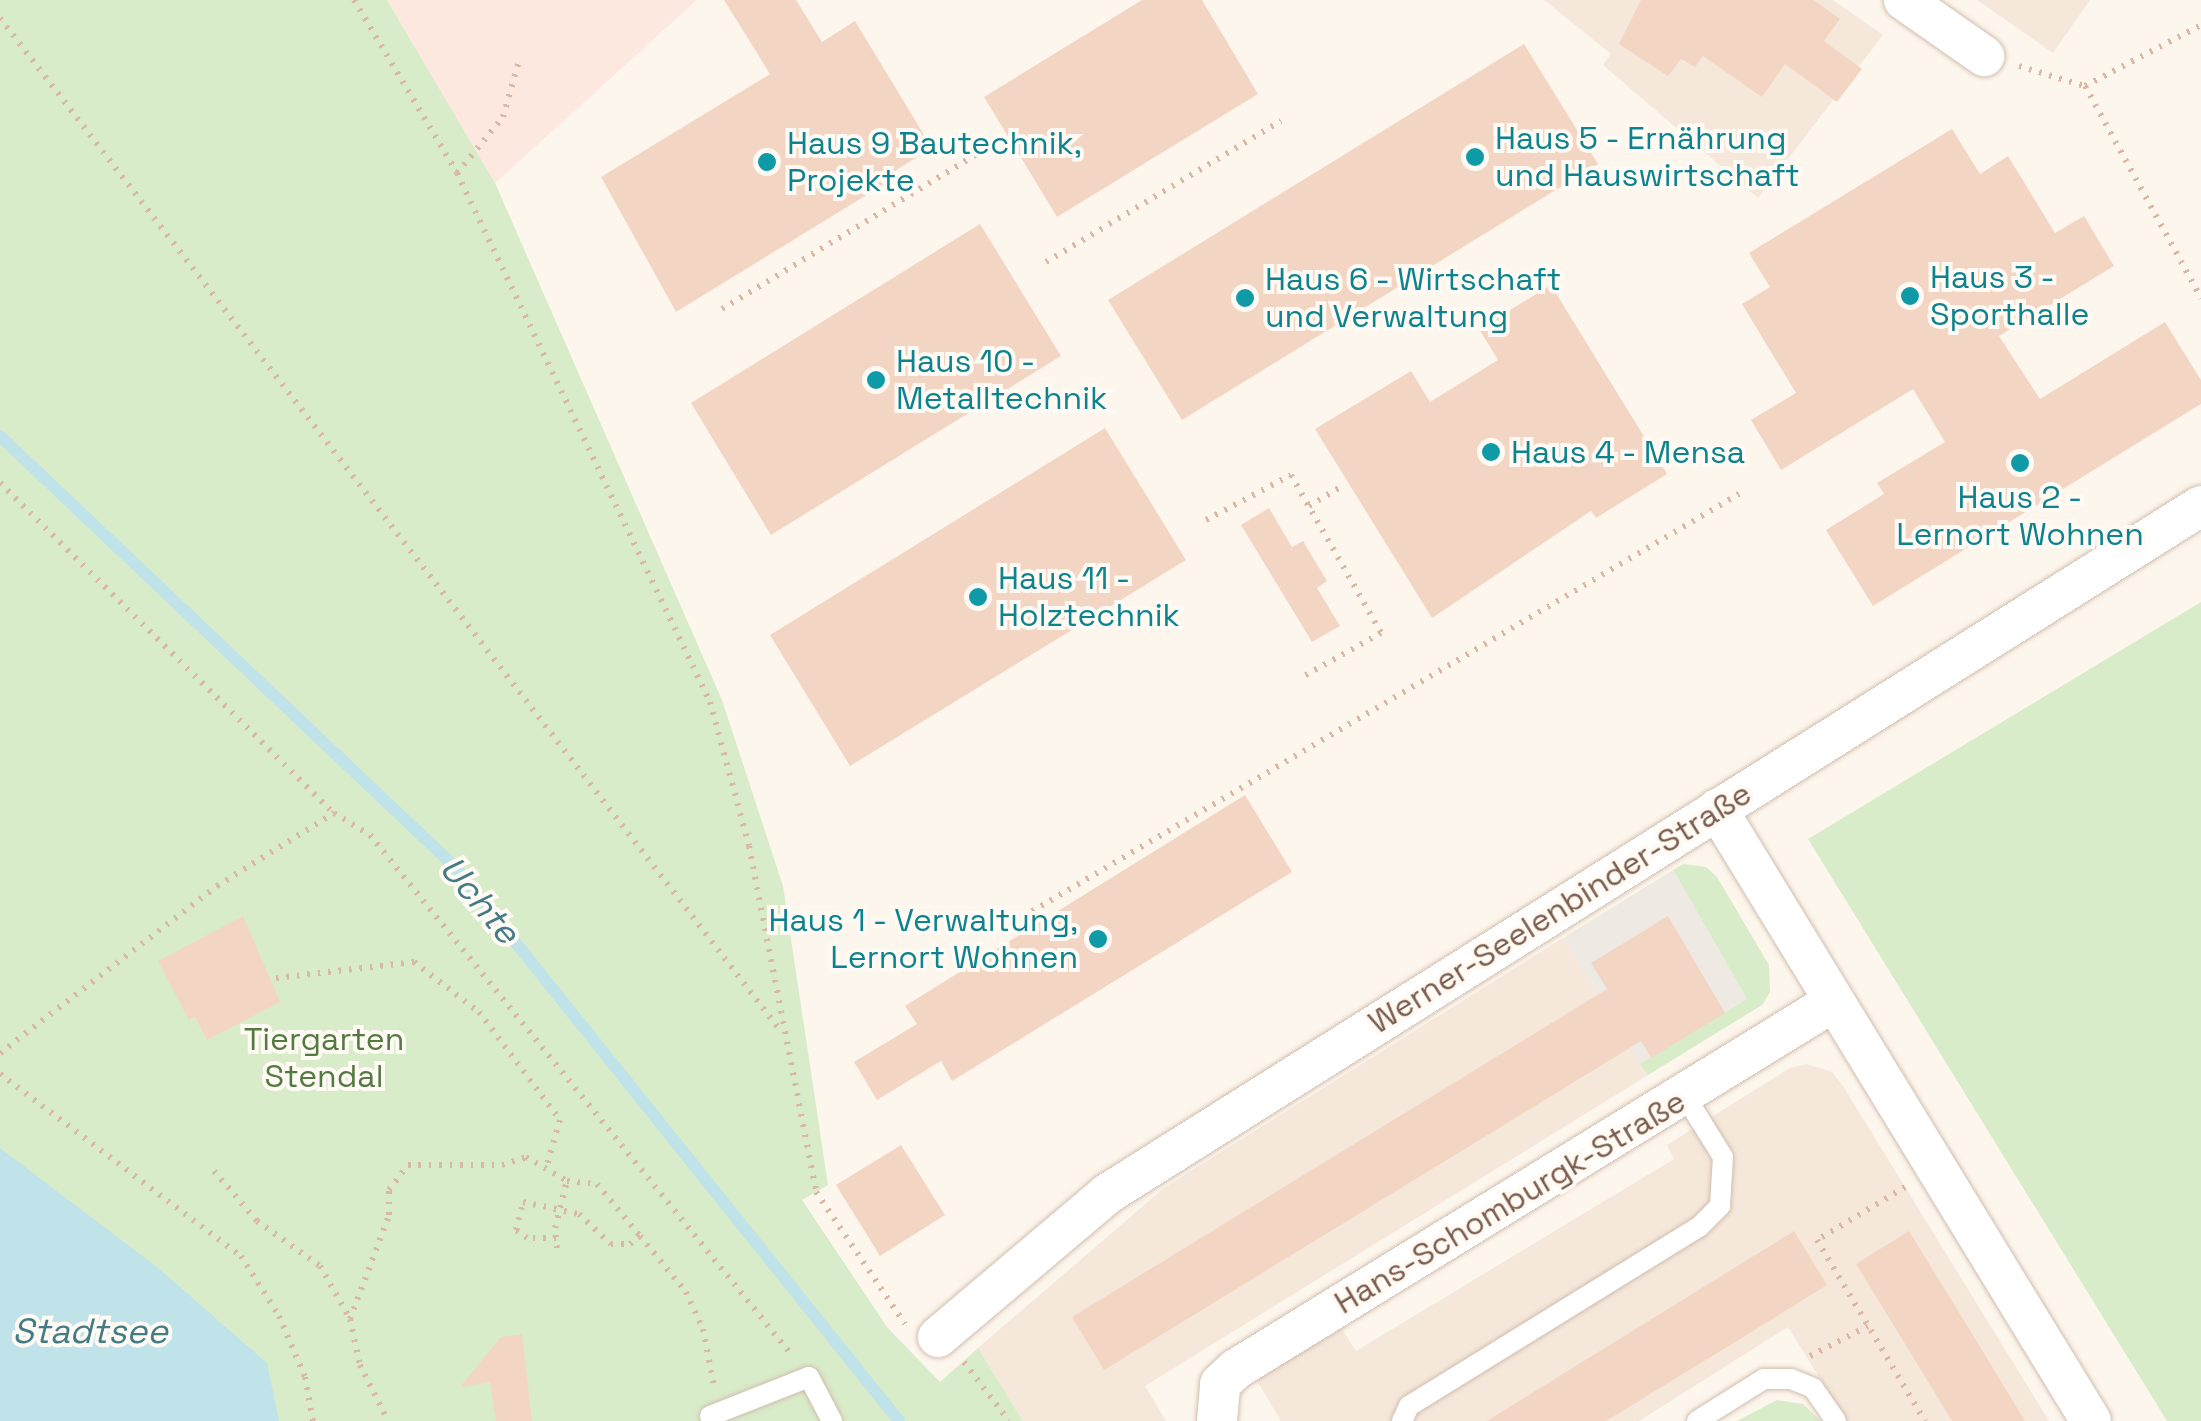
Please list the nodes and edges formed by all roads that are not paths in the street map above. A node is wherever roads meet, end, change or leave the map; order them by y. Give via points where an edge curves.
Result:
1 (1904, 0) edge
2 (1984, 56) road end
3 (2201, 506) edge
4 (1718, 809) junction
5 (1834, 1002) junction
6 (1685, 1096) junction
7 (938, 1337) road end
8 (710, 1416) road end
9 (832, 1421) edge
10 (1217, 1421) edge
11 (1402, 1421) edge
12 (1697, 1421) edge
13 (1836, 1421) edge
14 (2091, 1421) edge

1 - 2 street
3 - 4 street, Werner-Seelenbinder-Straße
4 - 5 street
4 - 7 street, Werner-Seelenbinder-Straße via 1106,1194
5 - 6 street, Hans-Schomburgk-Straße
5 - 14 street
6 - 10 street, Hans-Schomburgk-Straße via 1236,1369 1220,1384
6 - 11 lane via 1723,1157 1720,1206 1699,1227 1410,1406
8 - 9 lane via 809,1377
12 - 13 lane via 1764,1379 1791,1378 1812,1388

